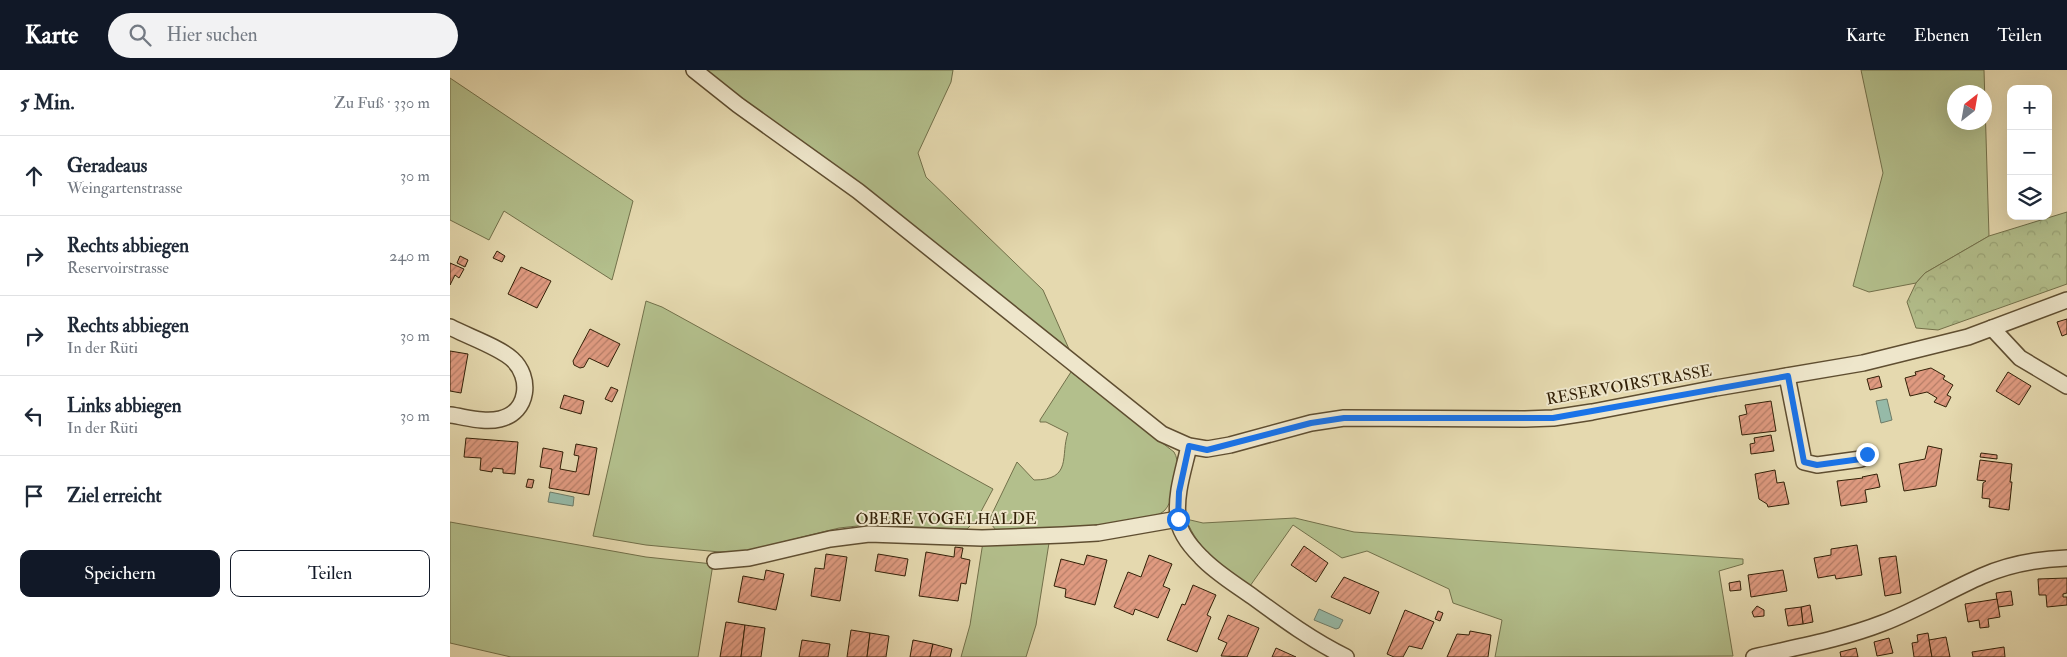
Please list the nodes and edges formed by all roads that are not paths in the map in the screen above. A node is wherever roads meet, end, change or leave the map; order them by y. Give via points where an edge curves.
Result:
1 (694, 70) edge
2 (2067, 300) edge
3 (450, 327) edge
4 (1992, 328) junction
5 (1788, 376) junction
6 (2067, 386) edge
7 (450, 415) edge
8 (1189, 446) junction
9 (1867, 454) dead end
10 (1178, 519) junction
11 (2067, 558) edge
12 (715, 561) dead end
13 (1346, 657) edge
14 (1754, 657) edge

1 - 8 street, RESERVOIRSTRASSE via 858,191 1162,434
2 - 4 street, RESERVOIRSTRASSE
3 - 7 street via 508,356 526,382 518,408 506,417 490,421
4 - 5 street, RESERVOIRSTRASSE via 1863,363
4 - 6 street via 2020,358
5 - 8 street, RESERVOIRSTRASSE via 1553,418 1344,418 1311,423 1207,450
5 - 9 street via 1804,462 1826,464 1861,459
8 - 10 street via 1179,492
10 - 12 street, OBERE VOGELHALDE via 1098,533 1063,535 982,538 869,534 830,539 750,558
10 - 13 street via 1190,546 1215,570 1300,631
11 - 14 street via 2010,567 1982,576 1882,624

